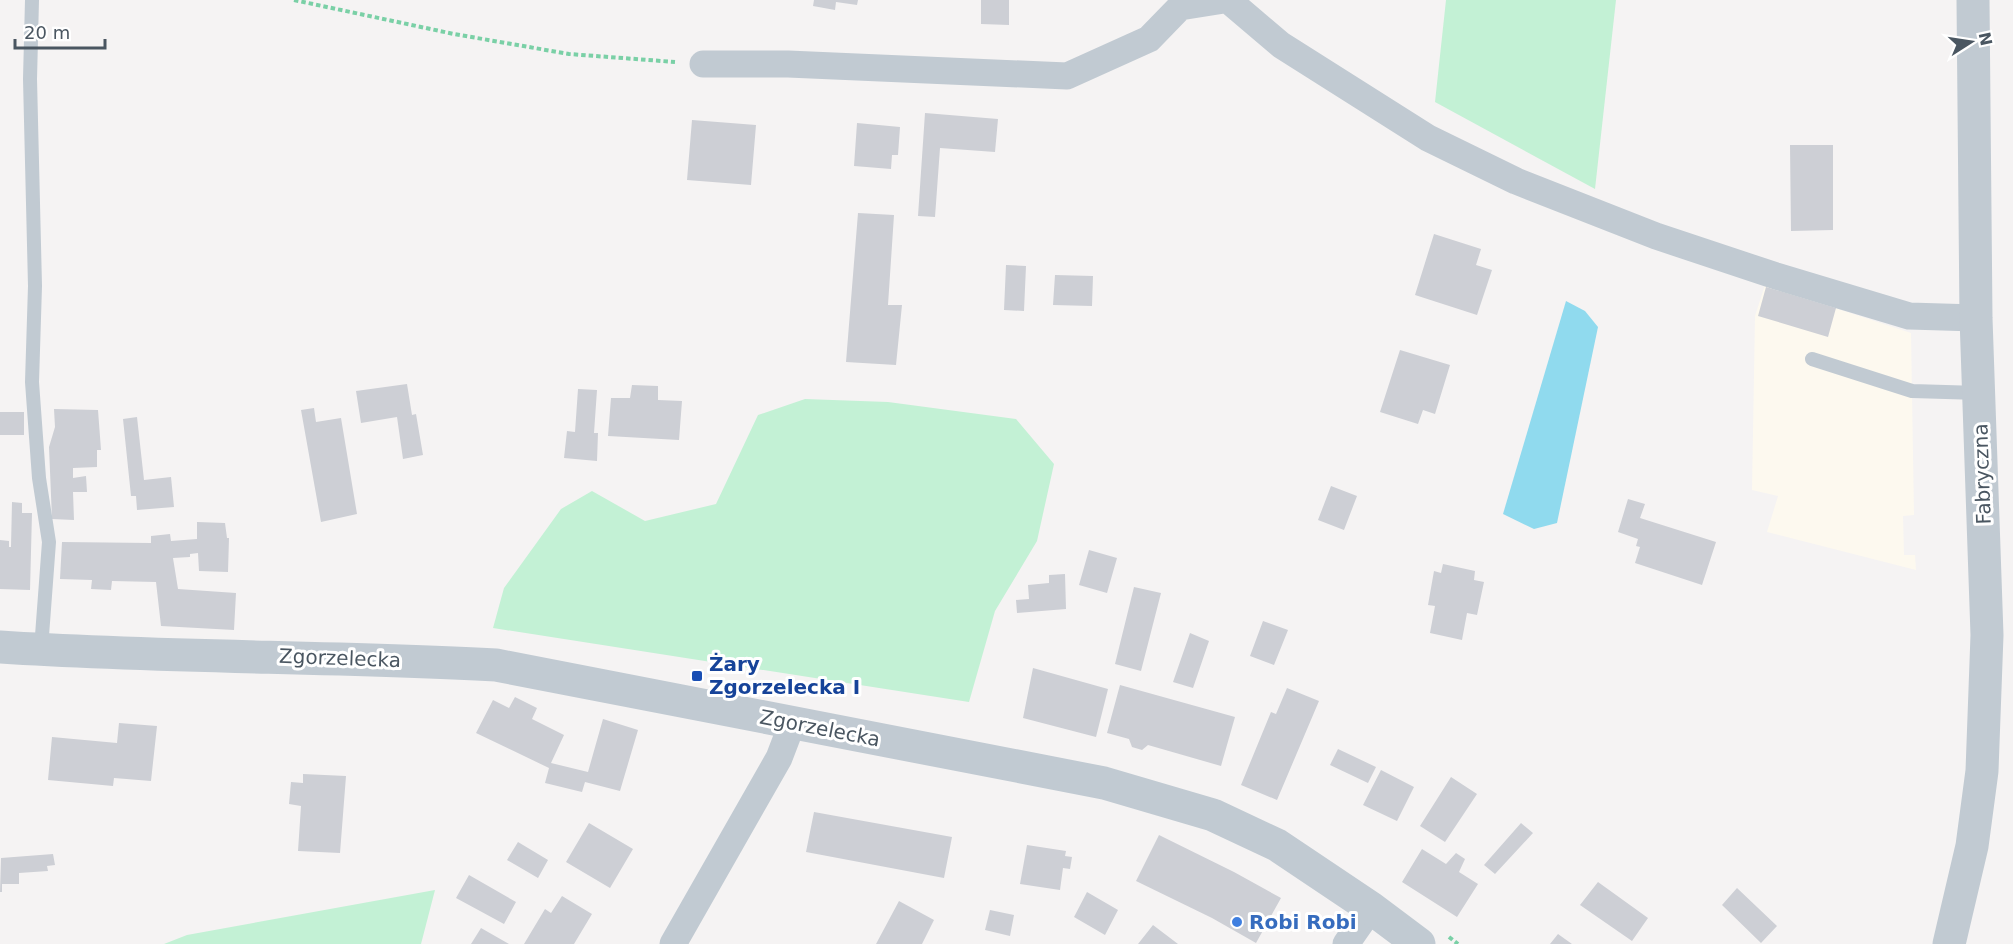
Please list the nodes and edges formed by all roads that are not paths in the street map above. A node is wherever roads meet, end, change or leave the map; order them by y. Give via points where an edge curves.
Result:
1 (32, 0) edge
2 (1226, 0) edge
3 (1974, 0) edge
4 (703, 64) road end
5 (1976, 318) junction
6 (1812, 359) dead end
7 (1979, 393) junction
8 (0, 646) edge
9 (41, 649) junction
10 (792, 724) junction
11 (1371, 908) junction
12 (1954, 937) edge
13 (673, 944) edge
14 (1346, 944) edge
15 (1419, 944) edge

1 - 9 lane via 32,382 39,478 49,542
2 - 4 street via 1179,7 1149,39 1067,76
2 - 5 street via 1281,45 1428,138 1516,181 1656,236 1820,290 1909,316
3 - 5 street, Fabryczna
5 - 7 street, Fabryczna
6 - 7 lane via 1912,391
7 - 12 street, Fabryczna via 1987,635 1982,771
8 - 9 street, Zgorzelecka
9 - 10 street, Zgorzelecka via 496,665
10 - 11 street, Zgorzelecka via 1104,783 1213,814 1276,845
10 - 13 street via 779,758
11 - 14 street
11 - 15 street, Zgorzelecka

